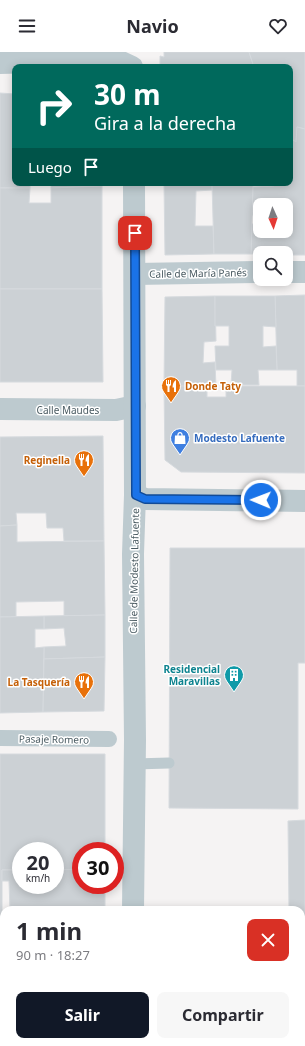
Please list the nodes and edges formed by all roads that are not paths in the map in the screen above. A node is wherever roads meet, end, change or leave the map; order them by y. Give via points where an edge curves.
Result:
1 (135, 52) edge
2 (0, 63) edge
3 (126, 64) edge
4 (133, 64) edge
5 (134, 186) edge
6 (253, 272) edge
7 (293, 272) edge
8 (305, 272) edge
9 (135, 274) junction
10 (135, 406) junction
11 (0, 409) edge
12 (136, 495) junction
13 (305, 501) edge
14 (0, 738) edge
15 (109, 739) dead end
16 (170, 763) dead end
17 (134, 764) junction
18 (133, 906) edge

1 - 4 street
2 - 3 street via 117,60
5 - 9 street, Calle de Modesto Lafuente
6 - 9 street, Calle de María Panés
7 - 8 street
9 - 10 street, Calle de Modesto Lafuente
10 - 11 street, Calle Maudes via 116,410
10 - 12 street, Calle de Modesto Lafuente
12 - 13 street via 145,499
12 - 17 street, Calle de Modesto Lafuente via 133,554
14 - 15 street, Pasaje Romero
16 - 17 lane
17 - 18 street, Calle de Modesto Lafuente

